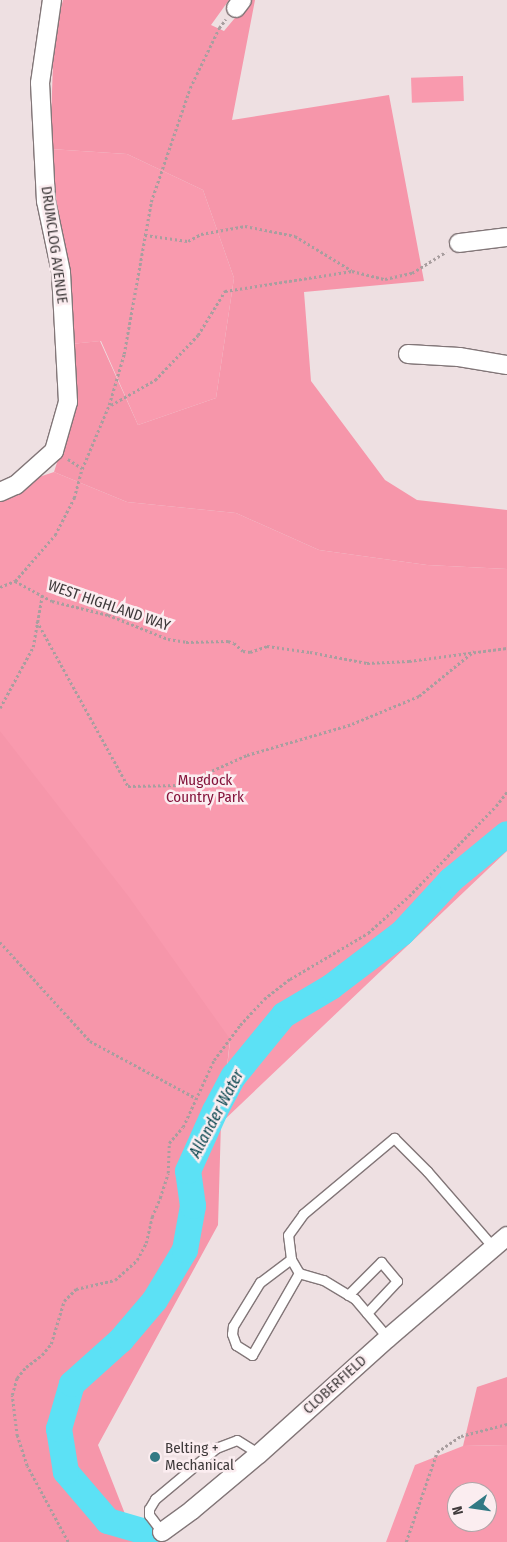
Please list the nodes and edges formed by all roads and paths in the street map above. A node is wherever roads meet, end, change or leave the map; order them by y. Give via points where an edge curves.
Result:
1 (52, 0) edge
2 (239, 4) edge
3 (145, 235) junction
4 (507, 237) edge
5 (459, 243) joint
6 (352, 271) junction
7 (408, 354) dead end
8 (507, 365) edge
9 (109, 405) junction
10 (0, 492) edge
11 (15, 581) junction
12 (0, 587) edge
13 (42, 596) junction
14 (38, 621) junction
15 (507, 648) edge
16 (474, 651) junction
17 (0, 708) edge
18 (507, 792) edge
19 (0, 942) edge
20 (196, 1098) junction
21 (501, 1242) edge
22 (291, 1259) junction
23 (299, 1273) junction
24 (348, 1294) junction
25 (367, 1313) junction
26 (388, 1338) junction
27 (507, 1424) edge
28 (259, 1454) junction
29 (162, 1532) joint
30 (68, 1542) edge
31 (406, 1542) edge

1 - 10 street, DRUMCLOG AVENUE via 40,83 46,201 61,272 68,402 54,451 16,485
2 - 3 path via 219,28 190,88 151,202
3 - 6 path via 188,241 201,234 245,226 295,236
3 - 9 path via 124,354
4 - 5 street
5 - 6 path via 412,273 385,279
6 - 9 path via 225,291 198,335 155,380
7 - 8 street via 459,357
9 - 11 path via 82,468 74,498 55,535
11 - 12 path
11 - 13 path, WEST HIGHLAND WAY
13 - 14 path
13 - 16 path, WEST HIGHLAND WAY via 78,609 108,615 168,640 228,641 250,652 267,646 367,663 409,661
14 - 16 path via 128,786 180,785 247,755 352,724 419,696
14 - 17 path via 33,646
15 - 16 path, WEST HIGHLAND WAY
18 - 20 path via 408,896 368,933 290,979 264,1000 214,1060
19 - 20 path via 90,1041
20 - 30 path via 183,1127 169,1143 168,1173 146,1243 137,1260 115,1280 76,1289 64,1300 51,1344 17,1378 12,1395 17,1436 27,1466
21 - 22 lane via 394,1138 303,1214 288,1235
21 - 26 street, CLOBERFIELD
22 - 23 lane
22 - 23 lane via 260,1282 233,1326 236,1346 252,1355
23 - 24 lane via 323,1280
24 - 25 lane
24 - 25 lane via 381,1262 397,1281
25 - 26 lane
26 - 28 street, CLOBERFIELD
27 - 31 path via 461,1436 437,1452
28 - 29 street, CLOBERFIELD
28 - 29 lane via 237,1440 216,1448 155,1499 149,1515

